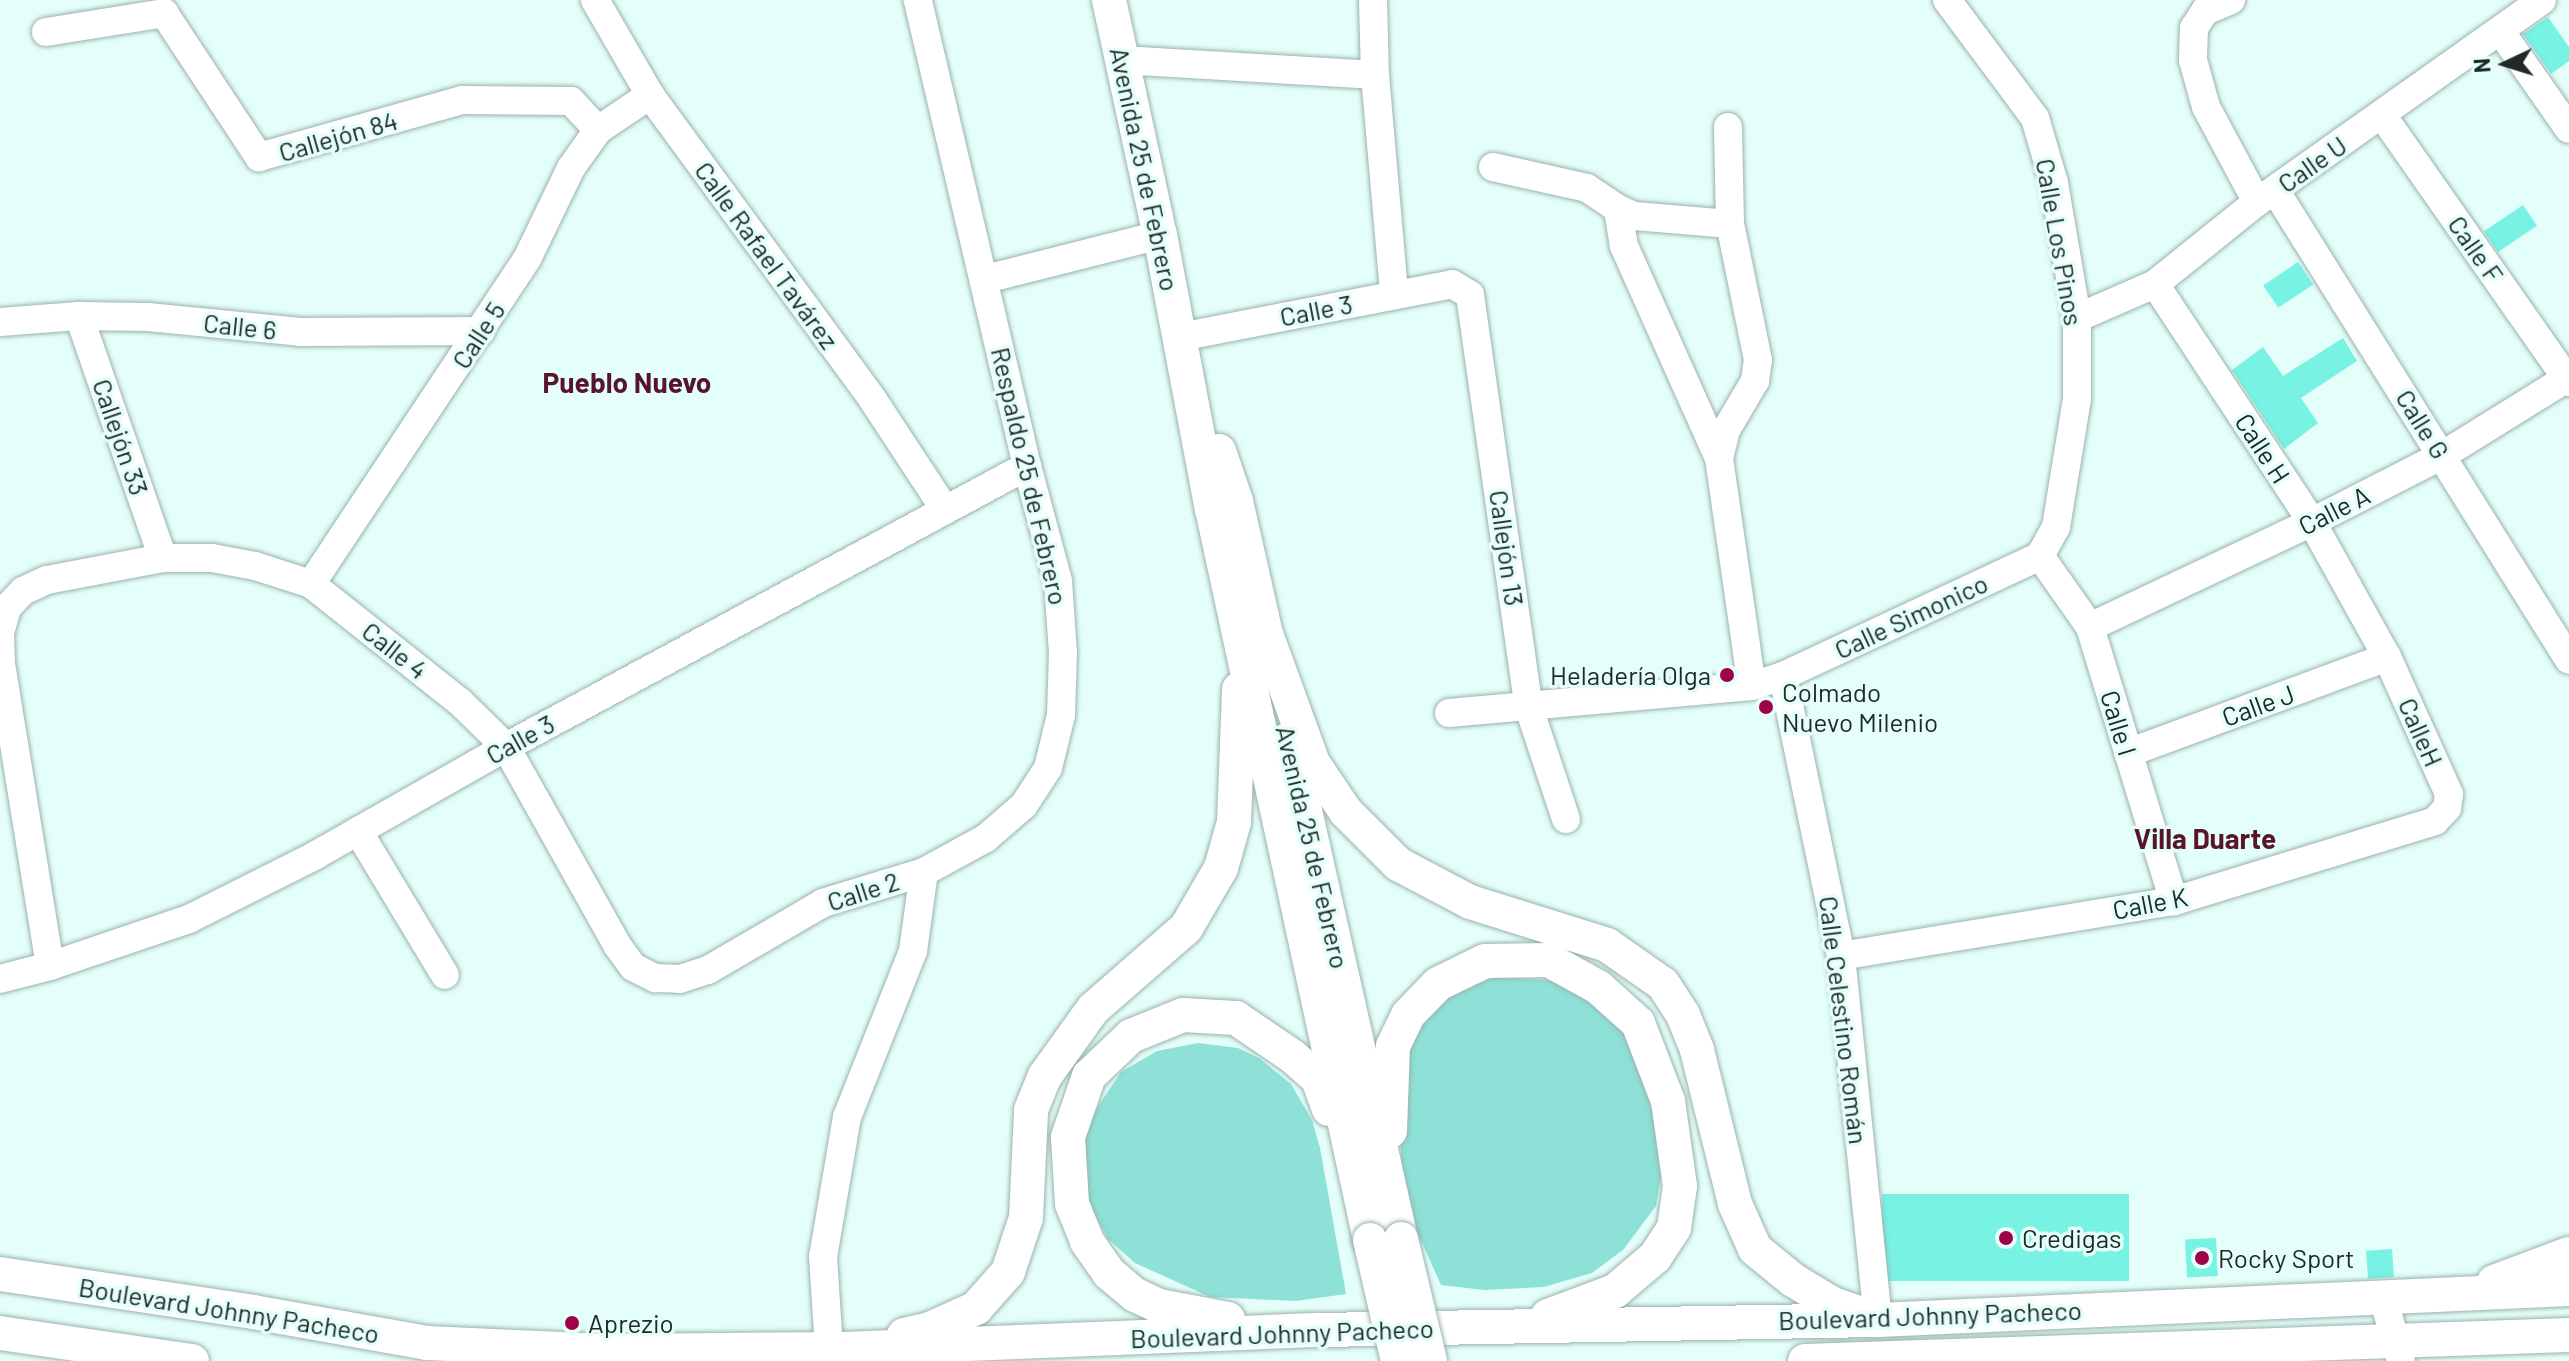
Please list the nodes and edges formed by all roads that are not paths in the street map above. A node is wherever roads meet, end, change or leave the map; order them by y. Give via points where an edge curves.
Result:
1 (595, 0) edge
2 (918, 0) edge
3 (1109, 0) edge
4 (1373, 0) edge
5 (1947, 0) edge
6 (2231, 0) edge
7 (2542, 0) edge
8 (46, 32) dead end
9 (2501, 32) junction
10 (1123, 60) junction
11 (1375, 75) junction
12 (650, 95) junction
13 (2382, 115) junction
14 (1728, 127) dead end
15 (2569, 129) edge
16 (598, 130) junction
17 (1493, 167) dead end
18 (2266, 196) junction
19 (1618, 209) junction
20 (1730, 224) junction
21 (1160, 235) junction
22 (986, 279) junction
23 (1452, 284) joint
24 (2155, 284) junction
25 (1394, 294) junction
26 (79, 316) junction
27 (2077, 318) junction
28 (0, 322) edge
29 (481, 331) junction
30 (1180, 337) junction
31 (2568, 380) edge
32 (2443, 455) junction
33 (1719, 458) junction
34 (1027, 466) junction
35 (944, 508) junction
36 (2312, 522) junction
37 (2040, 556) junction
38 (163, 558) junction
39 (311, 584) junction
40 (2090, 627) junction
41 (1253, 634) junction
42 (2387, 657) junction
43 (2569, 660) edge
44 (1783, 676) junction
45 (1752, 686) junction
46 (1529, 708) junction
47 (1449, 713) dead end
48 (506, 747) junction
49 (2128, 753) junction
50 (1048, 768) joint
51 (2447, 808) joint
52 (1566, 819) dead end
53 (358, 831) junction
54 (924, 872) junction
55 (2174, 901) junction
56 (1841, 956) junction
57 (50, 966) junction
58 (445, 975) dead end
59 (655, 978) joint
60 (0, 979) edge
61 (1376, 1198) junction
62 (1385, 1239) junction
63 (2569, 1254) edge
64 (0, 1274) edge
65 (2569, 1289) edge
66 (2463, 1293) junction
67 (2383, 1297) junction
68 (1878, 1320) junction
69 (1508, 1327) junction
70 (1320, 1330) junction
71 (0, 1333) edge
72 (2569, 1335) edge
73 (2522, 1337) junction
74 (836, 1349) junction
75 (2397, 1350) edge
76 (424, 1352) edge
77 (2569, 1353) edge
78 (1922, 1359) edge
79 (192, 1361) edge
80 (1398, 1361) edge
81 (1430, 1361) edge
82 (1805, 1361) edge

1 - 12 street, Calle Rafael Tavárez
2 - 22 street, Respaldo 25 de Febrero
3 - 10 main road, Avenida 25 de Febrero
4 - 11 street
5 - 27 street, Calle Los Pinos via 2035,118 2054,183
6 - 18 street, Calle G via 2205,11 2194,28 2193,60 2206,107
7 - 9 street, Calle U
8 - 16 street, Callejón 84 via 164,13 259,157 462,100 571,101
9 - 13 street, Calle U
9 - 15 street
10 - 11 street
10 - 21 main road, Avenida 25 de Febrero
11 - 25 street
12 - 16 street, Calle 5
12 - 35 street, Calle Rafael Tavárez via 873,400
13 - 18 street, Calle U
13 - 31 street, Calle F
14 - 20 street
16 - 29 street, Calle 5 via 571,168 527,259
17 - 19 street via 1587,188
18 - 24 street, Calle U
18 - 32 street, Calle G
19 - 20 street via 1634,216
19 - 33 street via 1624,246
20 - 33 street via 1758,360 1755,381 1726,430
21 - 22 street
21 - 30 main road, Avenida 25 de Febrero
22 - 34 street, Respaldo 25 de Febrero
23 - 25 street, Calle 3
23 - 46 street, Callejón 13 via 1470,295
24 - 27 street, Calle U
24 - 36 street, Calle H
25 - 30 street, Calle 3
26 - 28 street, Calle 6
26 - 29 street, Calle 6 via 300,332
26 - 38 street, Callejón 33
27 - 37 street, Calle Los Pinos via 2077,399 2056,527
29 - 39 street, Calle 5
30 - 41 main road, Avenida 25 de Febrero via 1236,501
31 - 32 street, Calle A
32 - 36 street, Calle A
32 - 43 street, Calle G
33 - 45 street
34 - 35 street, Calle 3
34 - 50 street, Respaldo 25 de Febrero via 1058,581 1061,715
35 - 48 street, Calle 3
36 - 40 street, Calle A
36 - 42 street, Calle H
37 - 40 street, Calle I
37 - 44 street, Calle Simonico
38 - 39 street, Calle 4 via 212,558
38 - 57 street, Calle 4 via 47,580 23,591 7,608 0,633
39 - 48 street, Calle 4 via 460,702
40 - 49 street, Calle I
41 - 61 main road, Avenida 25 de Febrero
41 - 68 main road via 1313,763 1346,812 1398,864 1470,902 1607,945 1663,984 1697,1050 1735,1204 1755,1249 1833,1304
41 - 74 main road via 1234,822 1221,868 1186,928 1093,1009 1045,1076 1031,1110 1026,1218 1008,1272 976,1308 930,1329
42 - 49 street, Calle J
42 - 51 street, CalleH via 2449,794
44 - 45 street, Calle Simonico
44 - 56 street, Calle Celestino Román
45 - 46 street, Calle Simonico
46 - 47 street, Calle Simonico
46 - 52 street, Callejón 13
48 - 53 street, Calle 3
48 - 59 street, Calle 4 via 617,945 633,967
49 - 55 street, Calle I
50 - 54 street, Calle 2 via 1024,805 986,838
51 - 55 street, Calle K via 2435,821
53 - 57 street, Calle 3 via 189,919
53 - 58 street
54 - 59 street, Calle 2 via 823,903 708,970 680,979
54 - 74 street via 913,951 847,1117 823,1257
55 - 56 street, Calle K
56 - 68 street, Calle Celestino Román
57 - 60 street, Calle 3
61 - 62 main road, Avenida 25 de Febrero
61 - 69 main road via 1393,1046 1408,1015 1438,984 1485,961 1549,960 1598,987 1638,1023 1668,1101 1680,1186 1674,1228 1655,1257 1615,1291
61 - 70 main road via 1318,1079 1236,1018 1183,1015 1131,1036 1089,1076 1068,1137 1072,1204 1087,1241 1109,1273 1135,1295 1159,1306
62 - 80 main road, Avenida 25 de Febrero, bridge
62 - 81 main road, Avenida 25 de Febrero, bridge
63 - 66 main road
64 - 76 main road, Boulevard Johnny Pacheco via 253,1312
65 - 66 main road, Boulevard Johnny Pacheco
66 - 67 main road, Boulevard Johnny Pacheco
67 - 68 main road, Boulevard Johnny Pacheco
67 - 75 street
68 - 69 main road, Boulevard Johnny Pacheco
69 - 70 main road, Boulevard Johnny Pacheco
70 - 74 main road, Boulevard Johnny Pacheco
71 - 79 main road
72 - 73 main road, Boulevard Johnny Pacheco
73 - 75 main road, Boulevard Johnny Pacheco
73 - 77 street, Boulevard Johnny Pacheco
74 - 76 main road, Boulevard Johnny Pacheco
75 - 78 main road, Boulevard Johnny Pacheco
78 - 82 main road, Boulevard Johnny Pacheco

